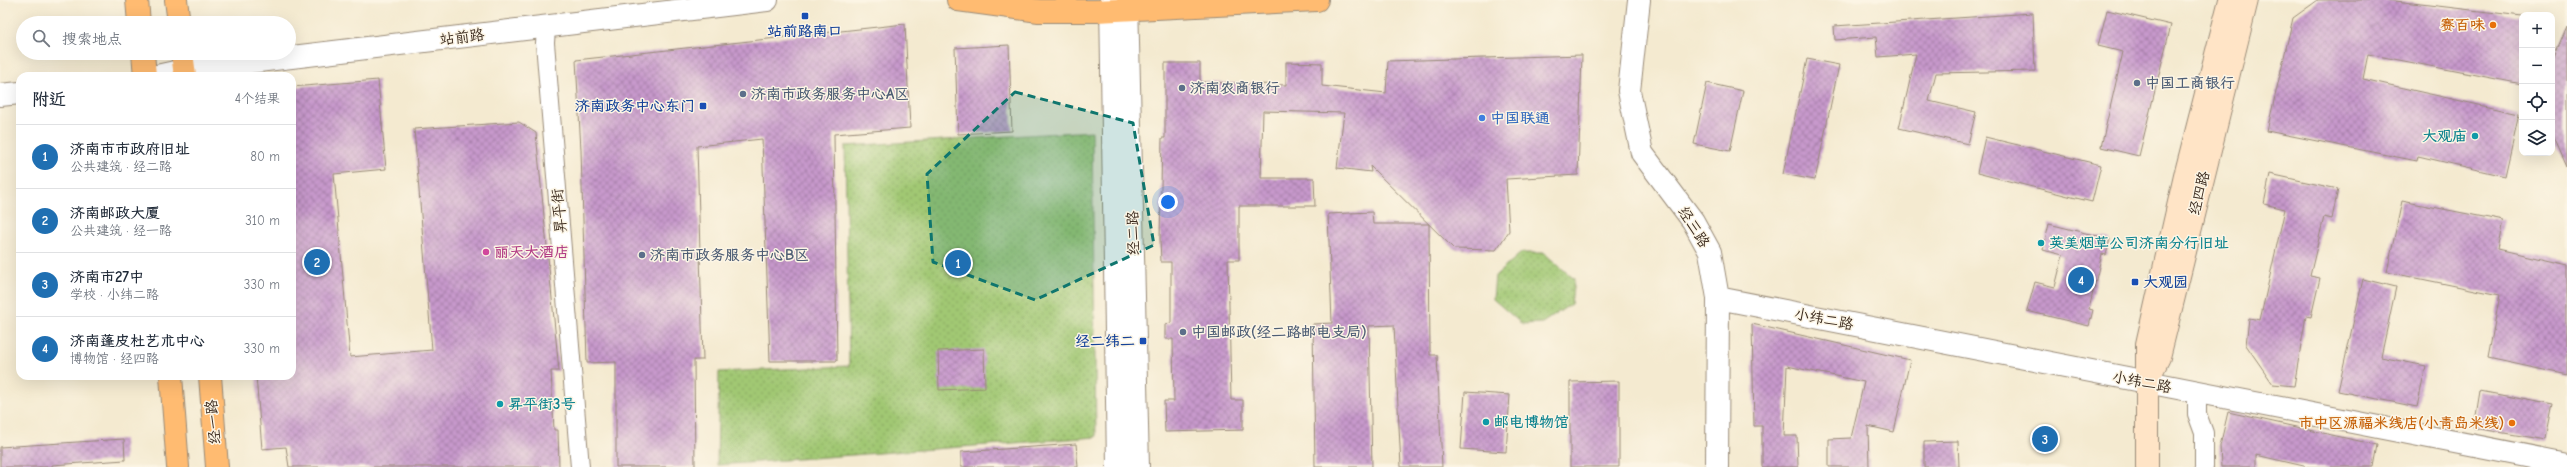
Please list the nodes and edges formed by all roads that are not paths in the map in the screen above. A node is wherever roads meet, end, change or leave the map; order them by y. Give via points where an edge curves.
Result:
1 (137, 0) edge
2 (176, 0) edge
3 (767, 0) edge
4 (958, 0) edge
5 (1317, 0) edge
6 (1639, 0) edge
7 (2230, 0) edge
8 (2247, 0) edge
9 (1119, 5) edge
10 (138, 16) edge
11 (178, 16) edge
12 (546, 28) junction
13 (296, 54) edge
14 (144, 60) edge
15 (241, 60) edge
16 (184, 66) edge
17 (145, 72) edge
18 (168, 72) edge
19 (16, 93) edge
20 (0, 95) edge
21 (1718, 298) junction
22 (171, 380) edge
23 (210, 380) edge
24 (2145, 383) junction
25 (2197, 393) junction
26 (2567, 464) edge
27 (178, 467) edge
28 (217, 467) edge
29 (580, 467) edge
30 (1118, 467) edge
31 (1138, 467) edge
32 (1717, 467) edge
33 (2147, 467) edge
34 (2204, 467) edge

1 - 10 main road
2 - 11 main road
3 - 12 street, 站前路
4 - 9 main road via 1039,11
5 - 9 main road
6 - 21 street, 经三路 via 1629,91 1642,153 1693,220 1710,252
7 - 24 main road, 经四路 via 2185,176 2147,344
8 - 24 main road, 经四路 via 2159,357
9 - 30 street, 经二路
9 - 31 street, 经二路
12 - 13 street, 站前路
12 - 29 street, 昇平街 via 545,51
14 - 17 main road
15 - 16 street, 站前路
16 - 18 street, 站前路
19 - 20 street
21 - 24 street, 小纬二路
21 - 32 street, 经三路
22 - 27 main road
23 - 28 main road, 经一路
24 - 25 street, 小纬二路
24 - 33 main road, 经四路
25 - 26 street, 小纬二路
25 - 34 street via 2197,414 2204,433

